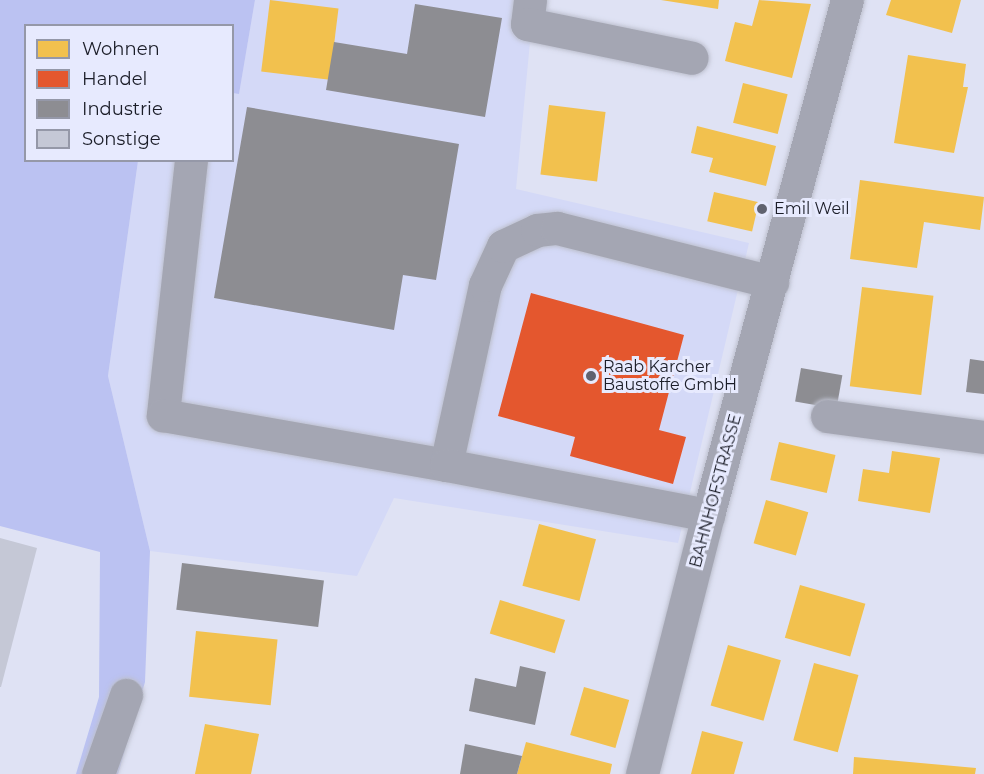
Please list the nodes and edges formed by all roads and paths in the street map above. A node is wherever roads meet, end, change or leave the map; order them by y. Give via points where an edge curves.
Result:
1 (530, 0) edge
2 (847, 0) edge
3 (693, 58) dead end
4 (191, 162) edge
5 (772, 282) junction
6 (827, 416) dead end
7 (984, 437) edge
8 (446, 465) junction
9 (708, 515) junction
10 (126, 695) dead end
11 (98, 774) edge
12 (642, 774) edge

1 - 3 street via 527,24
2 - 5 street, BAHNHOFSTRASSE
4 - 8 street via 163,415
5 - 8 street via 557,228 537,230 503,246 485,285
5 - 9 street, BAHNHOFSTRASSE
6 - 7 street
8 - 9 street
9 - 12 street, BAHNHOFSTRASSE
10 - 11 street

